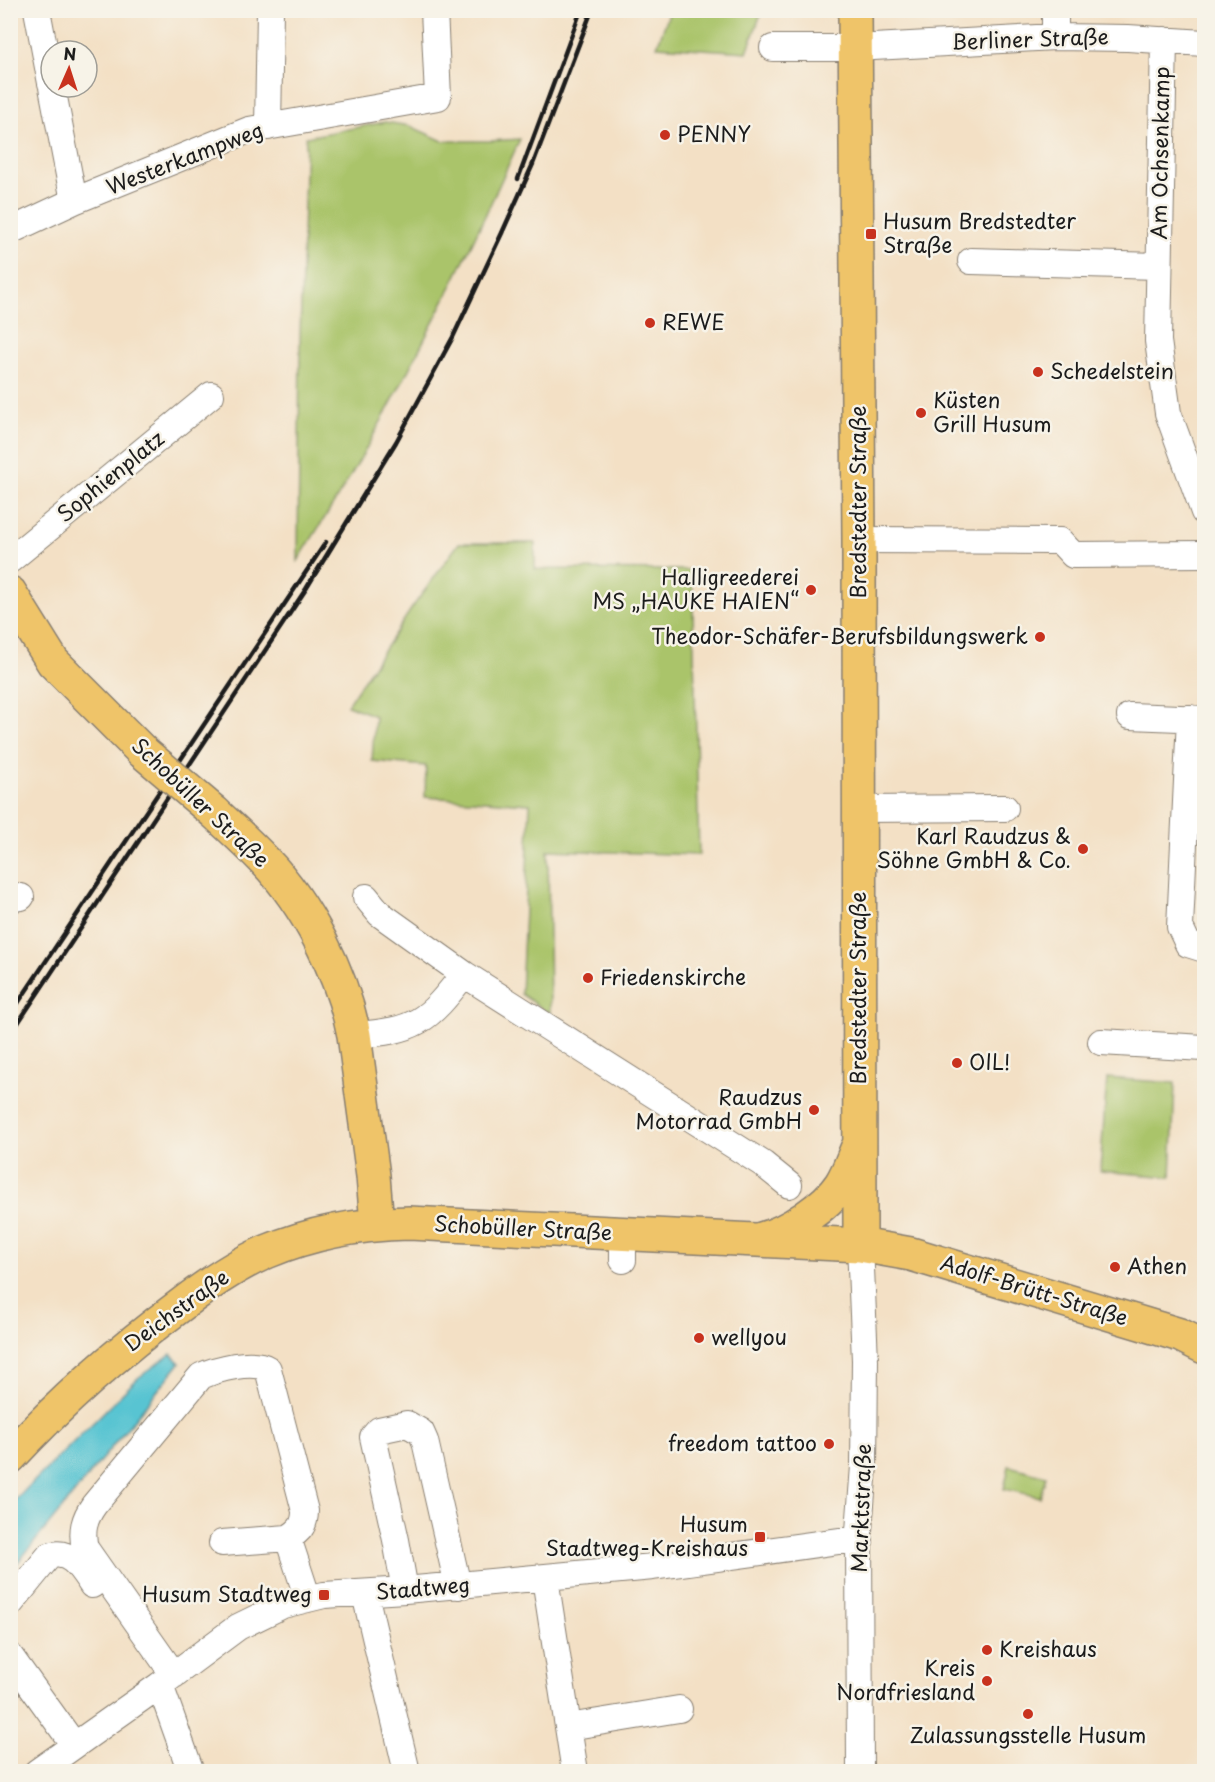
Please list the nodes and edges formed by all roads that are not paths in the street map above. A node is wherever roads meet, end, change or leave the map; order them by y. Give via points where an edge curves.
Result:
1 (37, 10) edge
2 (270, 10) edge
3 (434, 10) edge
4 (855, 10) edge
5 (1055, 10) edge
6 (1055, 37) junction
7 (42, 39) edge
8 (1164, 40) junction
9 (1204, 43) edge
10 (773, 48) dead end
11 (855, 48) junction
12 (54, 99) edge
13 (268, 127) junction
14 (74, 201) junction
15 (10, 231) edge
16 (971, 261) dead end
17 (1159, 266) junction
18 (211, 395) dead end
19 (1204, 512) edge
20 (859, 540) junction
21 (1204, 554) edge
22 (10, 560) edge
23 (10, 593) edge
24 (1130, 716) dead end
25 (1197, 718) edge
26 (1005, 808) dead end
27 (858, 809) junction
28 (366, 897) dead end
29 (1204, 949) edge
30 (464, 974) junction
31 (354, 1035) junction
32 (1101, 1042) dead end
33 (1204, 1048) edge
34 (860, 1142) junction
35 (789, 1185) dead end
36 (377, 1224) junction
37 (752, 1241) junction
38 (860, 1245) junction
39 (1204, 1347) edge
40 (10, 1457) edge
41 (288, 1538) junction
42 (860, 1541) junction
43 (222, 1543) dead end
44 (545, 1578) junction
45 (458, 1586) junction
46 (405, 1590) junction
47 (365, 1594) junction
48 (309, 1599) junction
49 (10, 1604) edge
50 (10, 1656) edge
51 (140, 1656) dead end
52 (167, 1680) junction
53 (679, 1709) dead end
54 (568, 1727) junction
55 (74, 1745) junction
56 (37, 1772) edge
57 (191, 1772) edge
58 (407, 1772) edge
59 (575, 1772) edge
60 (860, 1772) edge

1 - 7 street
2 - 13 street
3 - 13 street, Westerkampweg via 438,97
4 - 11 main road, Bredstedter Straße
5 - 6 street
6 - 8 street, Berliner Straße
6 - 11 street, Berliner Straße
8 - 9 street, Berliner Straße
8 - 17 street, Am Ochsenkamp
10 - 11 street, Berliner Straße
11 - 20 main road, Bredstedter Straße
12 - 14 street
13 - 14 street, Westerkampweg via 249,130
14 - 15 street, Westerkampweg
16 - 17 street, Am Ochsenkamp
17 - 19 street, Am Ochsenkamp via 1158,342 1168,413
18 - 22 street, Sophienplatz
20 - 21 street via 1060,541 1073,555
20 - 27 main road, Bredstedter Straße
23 - 31 main road, Schobüller Straße, bridge via 53,662 143,752 266,861 301,906 317,936 335,974
24 - 25 street
25 - 29 street via 1180,927 1188,944
26 - 27 street
27 - 34 main road, Bredstedter Straße
28 - 30 street via 380,914
30 - 31 street via 436,1008 417,1022 388,1032
30 - 35 street via 763,1164
31 - 36 main road, Schobüller Straße
32 - 33 street
34 - 37 main road via 840,1186 831,1195 790,1228
34 - 38 main road, Bredstedter Straße
36 - 37 main road, Schobüller Straße via 409,1223 623,1247
36 - 40 main road, Deichstraße via 315,1236 265,1252 213,1281 118,1353
37 - 38 main road, Schobüller Straße
38 - 39 main road, Adolf-Brütt-Straße via 911,1254 1180,1335
38 - 42 street, Marktstraße via 865,1360
41 - 43 street
41 - 48 street
41 - 52 street via 302,1527 305,1511 268,1369 249,1364 201,1376 94,1505 83,1526 85,1548
42 - 44 street, Stadtweg
42 - 60 street, Marktstraße
44 - 45 street, Stadtweg
44 - 54 street
45 - 46 street, Stadtweg
45 - 46 street via 425,1441 421,1432 408,1424 379,1430 373,1437
46 - 47 street, Stadtweg
47 - 48 street, Stadtweg
47 - 58 street
48 - 52 street, Stadtweg via 283,1605 238,1627
49 - 51 street via 49,1556 58,1552 67,1555 126,1630
50 - 55 street
52 - 55 street, Stadtweg
52 - 57 street
53 - 54 street
54 - 59 street
55 - 56 street, Stadtweg

